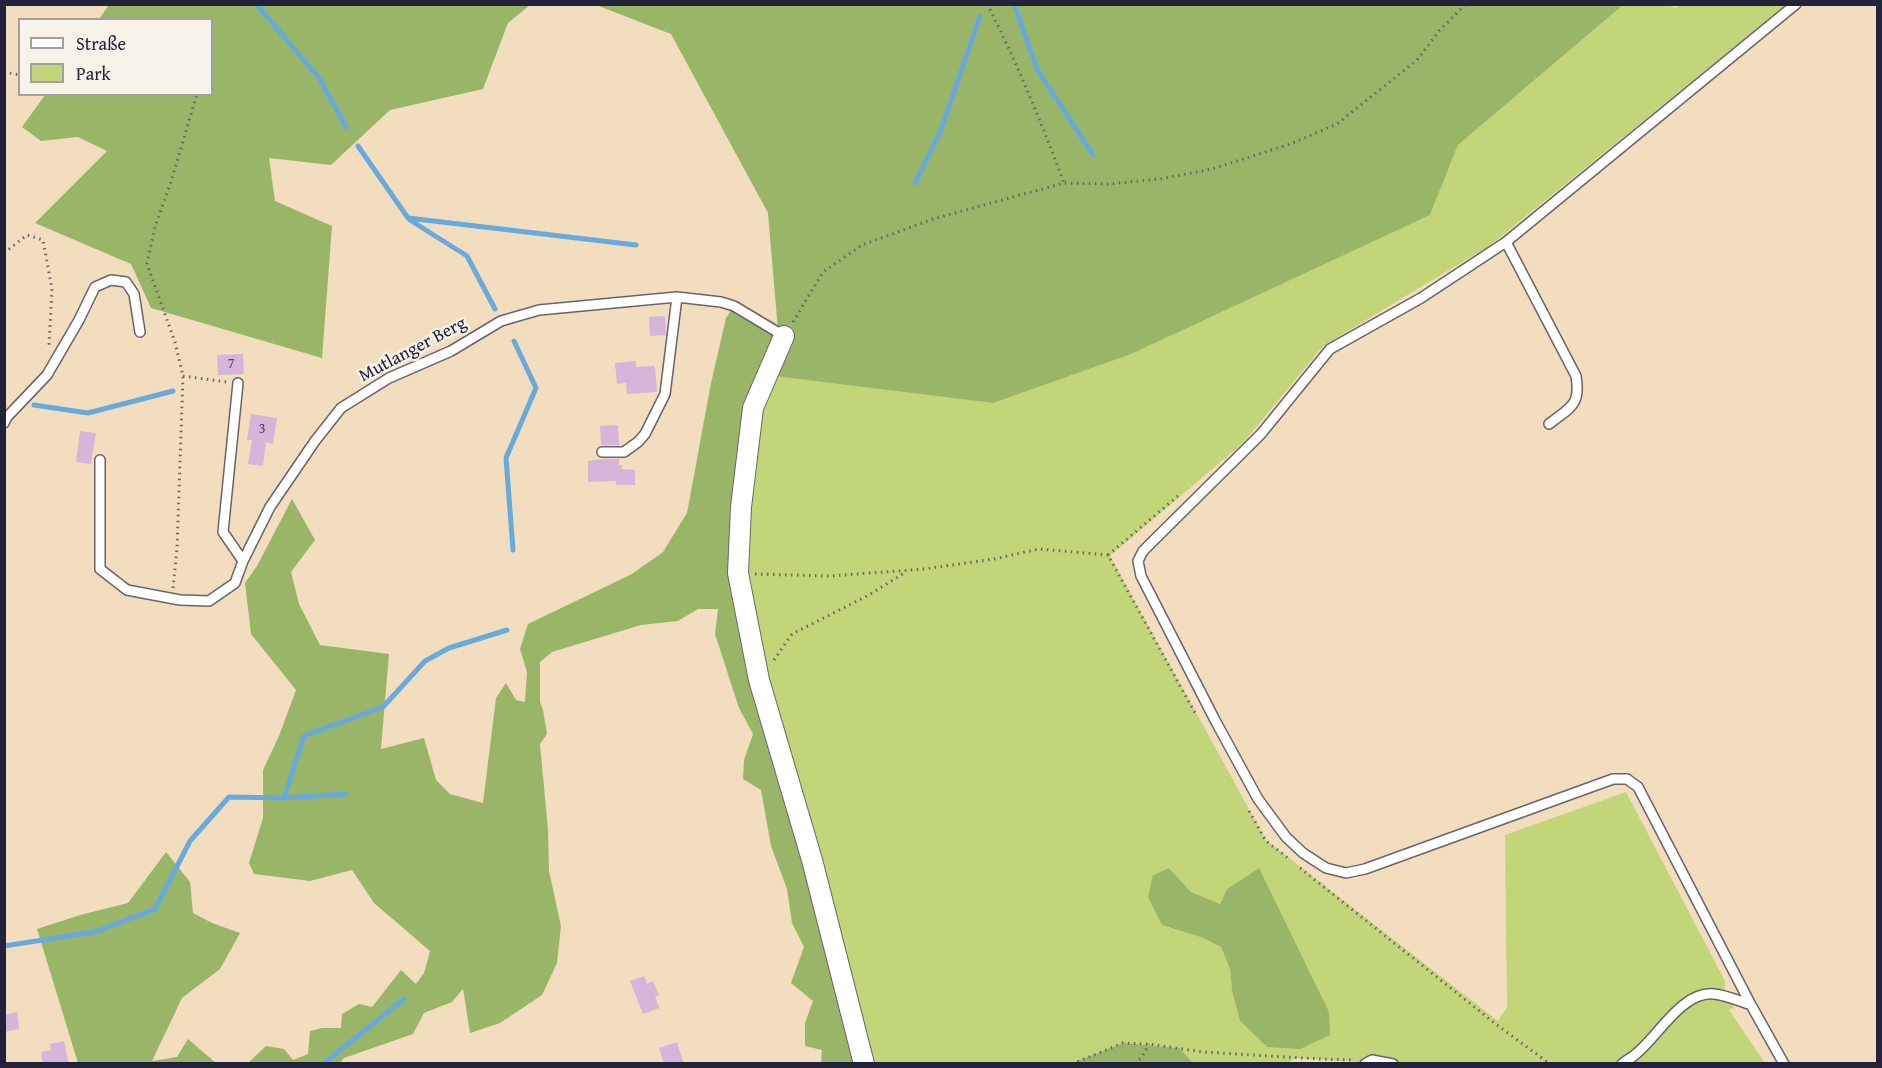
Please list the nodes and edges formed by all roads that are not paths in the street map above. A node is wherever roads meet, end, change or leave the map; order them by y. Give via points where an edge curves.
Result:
1 (1796, 4) edge
2 (1506, 242) junction
3 (678, 297) junction
4 (140, 332) dead end
5 (784, 336) joint
6 (238, 383) road end
7 (4, 423) edge
8 (1548, 424) dead end
9 (602, 452) dead end
10 (100, 460) dead end
11 (243, 561) junction
12 (1751, 1005) junction
13 (1368, 1062) edge
14 (864, 1064) edge
15 (1393, 1064) edge
16 (1622, 1064) edge
17 (1784, 1064) edge

1 - 2 lane
2 - 8 lane via 1576,376 1579,392 1572,406
2 - 12 lane via 1421,298 1330,349 1261,434 1143,551 1138,561 1141,576 1258,799 1303,853 1326,868 1346,873 1365,869 1613,778 1627,779 1638,788
3 - 5 lane, Mutlanger Berg via 734,306
3 - 9 lane via 666,394 638,442 624,452
3 - 11 lane, Mutlanger Berg via 539,310 501,321 451,351 389,378 341,408 270,507
4 - 7 lane via 134,294 126,282 111,280 95,287 47,375
5 - 14 street via 753,408 738,573 759,680 812,860
6 - 11 lane via 223,532
10 - 11 lane, Mutlanger Berg via 100,569 127,590 209,601 234,583
12 - 16 lane via 1715,994 1689,1000
12 - 17 lane
13 - 15 lane

